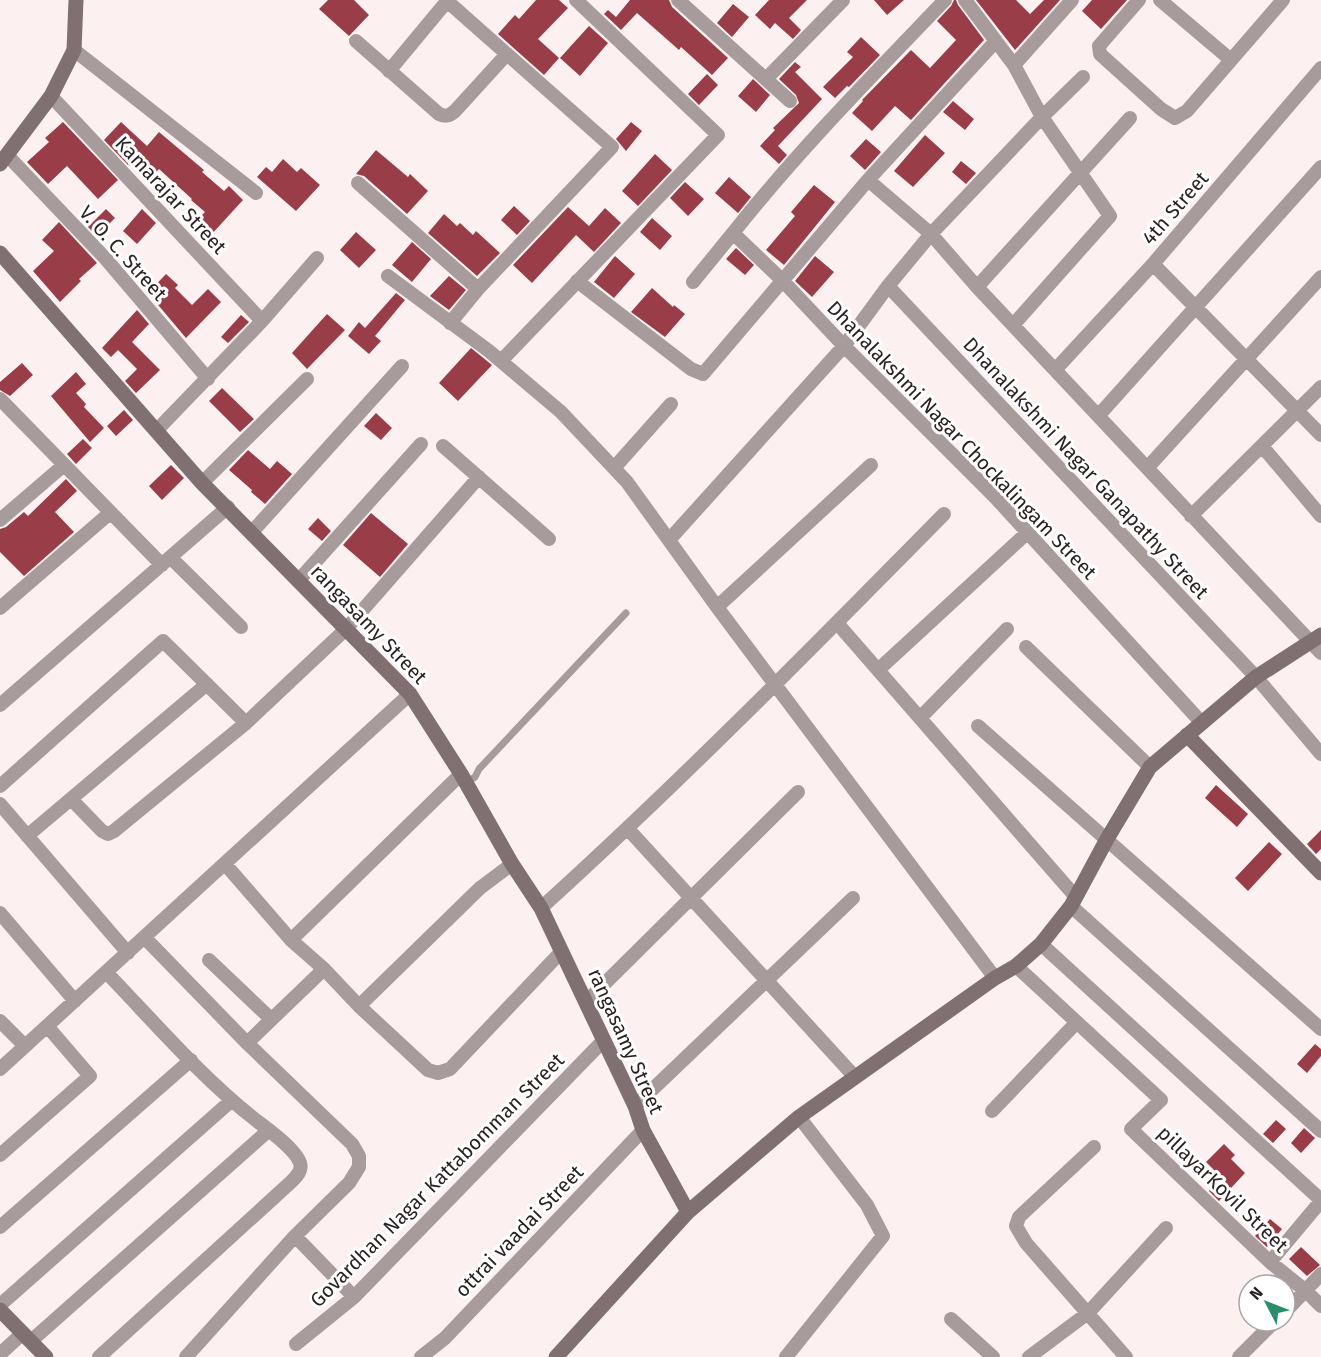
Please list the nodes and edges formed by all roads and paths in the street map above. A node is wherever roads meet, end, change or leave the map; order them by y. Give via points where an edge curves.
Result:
1 (76, 0) edge
2 (448, 0) edge
3 (576, 0) edge
4 (678, 0) edge
5 (843, 0) edge
6 (945, 0) edge
7 (965, 0) edge
8 (1139, 0) edge
9 (1160, 0) edge
10 (1283, 0) edge
11 (1067, 2) edge
12 (356, 41) dead end
13 (996, 41) junction
14 (74, 50) junction
15 (507, 54) junction
16 (1231, 60) junction
17 (1014, 65) junction
18 (1321, 68) edge
19 (389, 71) junction
20 (1083, 77) dead end
21 (766, 79) junction
22 (51, 96) junction
23 (790, 101) dead end
24 (1042, 117) junction
25 (1130, 118) dead end
26 (3, 160) edge
27 (1321, 167) edge
28 (1081, 173) junction
29 (868, 180) junction
30 (358, 183) dead end
31 (256, 193) dead end
32 (733, 233) junction
33 (931, 234) junction
34 (0, 253) edge
35 (316, 258) dead end
36 (1153, 264) junction
37 (388, 276) dead end
38 (1321, 277) edge
39 (782, 280) junction
40 (577, 281) junction
41 (693, 282) dead end
42 (888, 286) junction
43 (977, 287) junction
44 (478, 289) junction
45 (1196, 308) junction
46 (262, 321) junction
47 (450, 323) junction
48 (1014, 324) junction
49 (844, 346) junction
50 (1246, 359) junction
51 (501, 361) junction
52 (402, 366) dead end
53 (1054, 370) junction
54 (208, 379) junction
55 (307, 379) dead end
56 (1321, 387) edge
57 (0, 399) edge
58 (671, 404) dead end
59 (1297, 411) junction
60 (1099, 415) junction
61 (157, 430) junction
62 (1321, 435) edge
63 (421, 444) dead end
64 (443, 446) dead end
65 (1262, 446) junction
66 (64, 465) junction
67 (871, 465) dead end
68 (1148, 466) junction
69 (614, 468) junction
70 (479, 477) junction
71 (202, 483) junction
72 (0, 500) edge
73 (228, 507) junction
74 (110, 513) junction
75 (944, 514) dead end
76 (5, 515) edge
77 (1191, 516) junction
78 (1321, 516) edge
79 (252, 532) junction
80 (1026, 533) junction
81 (549, 539) dead end
82 (669, 540) junction
83 (167, 562) junction
84 (299, 580) junction
85 (717, 607) junction
86 (0, 608) edge
87 (626, 613) dead end
88 (837, 623) junction
89 (241, 627) dead end
90 (346, 629) junction
91 (1007, 629) dead end
92 (1318, 643) edge
93 (1026, 647) dead end
94 (878, 670) junction
95 (1256, 677) junction
96 (207, 684) junction
97 (774, 684) junction
98 (410, 694) junction
99 (0, 705) edge
100 (920, 718) junction
101 (1201, 722) junction
102 (246, 723) junction
103 (978, 726) dead end
104 (1187, 735) junction
105 (1321, 754) edge
106 (1149, 767) junction
107 (463, 779) junction
108 (0, 786) edge
109 (798, 792) dead end
110 (71, 799) junction
111 (0, 804) edge
112 (628, 829) junction
113 (27, 836) junction
114 (1107, 839) junction
115 (225, 864) junction
116 (512, 864) junction
117 (1321, 873) edge
118 (691, 897) junction
119 (854, 898) dead end
120 (1073, 901) junction
121 (541, 908) junction
122 (0, 913) edge
123 (144, 937) junction
124 (291, 940) junction
125 (1041, 944) junction
126 (561, 952) junction
127 (128, 953) junction
128 (210, 960) dead end
129 (1016, 966) junction
130 (324, 969) junction
131 (106, 972) junction
132 (995, 978) junction
133 (765, 981) junction
134 (75, 1001) junction
135 (586, 1002) junction
136 (358, 1006) junction
137 (271, 1019) junction
138 (0, 1021) edge
139 (1077, 1022) junction
140 (47, 1026) junction
141 (1321, 1029) edge
142 (603, 1041) junction
143 (247, 1044) junction
144 (25, 1046) junction
145 (191, 1060) junction
146 (0, 1069) edge
147 (854, 1076) junction
148 (231, 1101) junction
149 (635, 1106) junction
150 (992, 1111) dead end
151 (799, 1117) junction
152 (269, 1130) junction
153 (643, 1130) junction
154 (1321, 1131) edge
155 (1094, 1147) dead end
156 (0, 1155) edge
157 (1321, 1201) edge
158 (688, 1212) junction
159 (0, 1227) edge
160 (1166, 1228) dead end
161 (295, 1236) junction
162 (1270, 1262) junction
163 (1321, 1274) edge
164 (1306, 1291) junction
165 (354, 1297) junction
166 (1297, 1300) edge
167 (0, 1305) edge
168 (1321, 1306) edge
169 (0, 1310) edge
170 (1088, 1313) junction
171 (951, 1319) dead end
172 (1263, 1333) edge
173 (27, 1337) junction
174 (296, 1344) dead end
175 (0, 1354) edge
176 (46, 1357) edge
177 (99, 1357) edge
178 (186, 1357) edge
179 (421, 1357) edge
180 (556, 1357) edge
181 (786, 1357) edge
182 (993, 1357) edge
183 (1029, 1357) edge
184 (1126, 1357) edge
185 (1239, 1357) edge

1 - 14 street
2 - 15 street
2 - 19 street
3 - 40 street via 718,135
4 - 21 street
5 - 21 street
6 - 32 street via 771,186
7 - 13 street
8 - 16 street via 1099,46 1100,54 1161,109 1175,118 1187,111
9 - 16 street
10 - 16 street
11 - 17 street
12 - 19 street
13 - 17 street
13 - 29 street
14 - 22 street
14 - 31 street
15 - 19 street via 448,116 439,114
15 - 44 street via 612,147
17 - 24 street
18 - 36 street, 4th Street
20 - 24 street
21 - 23 street
22 - 26 street
22 - 46 street, Kamarajar Street
24 - 28 street
24 - 33 street
25 - 28 street
26 - 54 street, V. O. C. Street via 105,258
27 - 45 street
28 - 43 street
28 - 48 street via 1110,216
29 - 33 street
29 - 39 street
30 - 44 street
32 - 39 street, Dhanalakshmi Nagar Chockalingam Street
32 - 41 street
33 - 42 street
33 - 43 street
34 - 61 street, rangasamy Street
35 - 46 street
36 - 45 street
36 - 53 street, 4th Street
37 - 47 street
38 - 50 street
39 - 40 street via 701,374
39 - 49 street, Dhanalakshmi Nagar Chockalingam Street
40 - 51 street
42 - 49 street
42 - 95 street, Dhanalakshmi Nagar Ganapathy Street
43 - 48 street
44 - 47 street
45 - 50 street
45 - 60 street
46 - 54 street
47 - 51 street
48 - 53 street
49 - 80 street, Dhanalakshmi Nagar Chockalingam Street
49 - 82 street
50 - 59 street
50 - 68 street
51 - 69 street via 561,412
52 - 79 street
53 - 60 street
54 - 61 street
55 - 71 street
56 - 59 street
57 - 66 street
58 - 69 street
59 - 62 street
59 - 65 street
60 - 68 street
61 - 71 street, rangasamy Street
63 - 84 street
64 - 70 street
65 - 77 street
65 - 78 street
66 - 74 street
66 - 76 street
67 - 85 street
68 - 77 street
69 - 82 street
70 - 81 street
70 - 90 street
71 - 73 street, rangasamy Street
72 - 76 street
73 - 79 street, rangasamy Street
73 - 83 street
74 - 83 street
74 - 86 street
75 - 88 street
77 - 92 street
79 - 84 street, rangasamy Street
80 - 94 street
80 - 101 street, Dhanalakshmi Nagar Chockalingam Street
82 - 85 street
83 - 89 street
83 - 99 street
84 - 90 street, rangasamy Street
85 - 97 street
87 - 107 lane via 475,777
88 - 94 street
88 - 97 street
90 - 98 street, rangasamy Street
90 - 102 street
91 - 100 street
92 - 95 street
93 - 106 street
94 - 100 street
95 - 101 street
95 - 105 street, Dhanalakshmi Nagar Ganapathy Street
96 - 102 street
96 - 108 street via 163,641
96 - 110 street
97 - 112 street
97 - 132 street
98 - 107 street, rangasamy Street
98 - 115 street
100 - 120 street
101 - 104 street
102 - 110 street via 108,834
103 - 114 street
104 - 106 street
104 - 117 street
106 - 114 street
107 - 116 street, rangasamy Street
107 - 124 street
109 - 118 street
110 - 113 street
111 - 113 street
112 - 118 street
112 - 121 street
113 - 127 street
114 - 120 street
114 - 141 street
115 - 123 street
115 - 124 street
116 - 121 street, rangasamy Street
116 - 136 street via 480,888
118 - 133 street
118 - 135 street
119 - 133 street
120 - 125 street
120 - 154 street
121 - 126 street, rangasamy Street
122 - 134 street
123 - 127 street
123 - 143 street
124 - 130 street
125 - 129 street
125 - 157 street
126 - 135 street, rangasamy Street
126 - 136 street via 450,1069 438,1073 428,1070
127 - 131 street
128 - 137 street
129 - 132 street
129 - 139 street, pillayarKovil Street
130 - 136 street
130 - 137 street
131 - 134 street
131 - 145 street
132 - 147 street
133 - 147 street
133 - 149 street
134 - 140 street
135 - 142 street, rangasamy Street
137 - 143 street
138 - 144 street
139 - 150 street
139 - 162 street, pillayarKovil Street via 1161,1101 1131,1129
140 - 144 street
140 - 156 street via 90,1076
142 - 149 street, rangasamy Street
142 - 165 street, Govardhan Nagar Kattabomman Street
143 - 161 street via 360,1156 359,1167 349,1184
144 - 146 street
145 - 148 street
145 - 159 street
147 - 151 street
148 - 152 street
148 - 167 street
149 - 153 street, rangasamy Street
151 - 158 street
151 - 181 street via 867,1204 883,1236
152 - 173 street
152 - 177 street via 295,1155 300,1172
153 - 158 street, rangasamy Street
153 - 179 street, ottrai vaadai Street via 445,1338
155 - 170 street via 1016,1222 1026,1243
157 - 162 street
158 - 180 street
160 - 170 street
161 - 165 street
161 - 178 street
162 - 164 street, pillayarKovil Street
163 - 164 street
164 - 166 street
164 - 168 street, pillayarKovil Street
165 - 174 street, Govardhan Nagar Kattabomman Street
169 - 173 street
170 - 183 street
170 - 184 street
171 - 182 street
172 - 185 street
173 - 175 street
173 - 176 street

